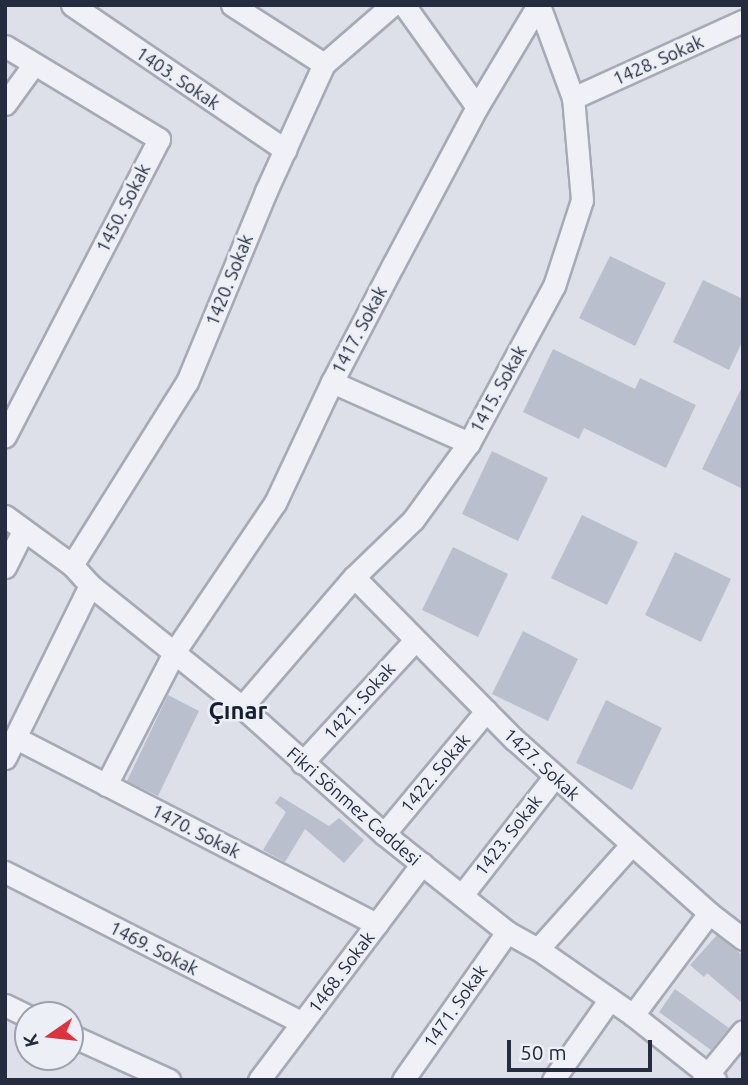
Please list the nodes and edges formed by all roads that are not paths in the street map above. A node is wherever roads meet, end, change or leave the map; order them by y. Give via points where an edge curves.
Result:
1 (72, 5) edge
2 (232, 5) edge
3 (392, 5) edge
4 (404, 5) edge
5 (538, 5) edge
6 (743, 21) edge
7 (5, 46) edge
8 (34, 64) junction
9 (324, 64) junction
10 (573, 98) junction
11 (5, 104) edge
12 (477, 107) junction
13 (285, 150) junction
14 (332, 382) junction
15 (5, 436) edge
16 (469, 443) junction
17 (5, 516) edge
18 (23, 531) junction
19 (72, 565) junction
20 (5, 567) edge
21 (354, 577) junction
22 (90, 585) junction
23 (415, 640) junction
24 (175, 651) junction
25 (242, 707) junction
26 (486, 711) junction
27 (16, 738) junction
28 (5, 758) edge
29 (302, 763) junction
30 (555, 776) junction
31 (106, 785) junction
32 (384, 834) junction
33 (631, 845) junction
34 (422, 864) junction
35 (5, 872) edge
36 (462, 895) junction
37 (709, 913) junction
38 (377, 924) junction
39 (508, 932) junction
40 (743, 939) edge
41 (538, 949) junction
42 (610, 999) junction
43 (633, 1015) junction
44 (302, 1023) junction
45 (743, 1031) edge
46 (84, 1041) edge
47 (708, 1078) edge
48 (169, 1080) edge
49 (259, 1080) edge
50 (402, 1080) edge
51 (553, 1080) edge

1 - 13 street, 1403. Sokak
2 - 9 street
3 - 9 street, 1420. Sokak
4 - 12 street
5 - 10 street, 1415. Sokak
5 - 12 street, 1417. Sokak
6 - 10 street, 1428. Sokak
7 - 8 street, 1450. Sokak
8 - 11 street
8 - 15 street, 1450. Sokak via 159,139
9 - 13 street, 1420. Sokak
10 - 16 street, 1415. Sokak via 582,200 554,286
12 - 14 street, 1417. Sokak
13 - 19 street, 1420. Sokak via 187,382
14 - 16 street
14 - 24 street, 1417. Sokak via 275,503
16 - 21 street, 1415. Sokak via 413,520
17 - 18 street, Fikri Sönmez Caddesi
18 - 19 street, Fikri Sönmez Caddesi
18 - 20 street
19 - 22 street, Fikri Sönmez Caddesi
21 - 23 street, 1427. Sokak
21 - 25 street, 1415. Sokak
22 - 24 street, Fikri Sönmez Caddesi
22 - 27 street
23 - 26 street, 1427. Sokak
23 - 29 street, 1421. Sokak
24 - 25 street, Fikri Sönmez Caddesi
24 - 31 street, 1417. Sokak
25 - 29 street, Fikri Sönmez Caddesi
26 - 30 street, 1427. Sokak
26 - 32 street, 1422. Sokak
27 - 28 street
27 - 31 street, 1470. Sokak
29 - 32 street, Fikri Sönmez Caddesi
30 - 33 street, 1427. Sokak
30 - 36 street, 1423. Sokak
31 - 38 street, 1470. Sokak
32 - 34 street, Fikri Sönmez Caddesi
33 - 37 street, 1427. Sokak
33 - 41 street
34 - 36 street, Fikri Sönmez Caddesi
34 - 38 street, 1468. Sokak
35 - 44 street, 1469. Sokak
36 - 39 street, Fikri Sönmez Caddesi
37 - 40 street, 1427. Sokak
37 - 43 street
38 - 44 street, 1468. Sokak
39 - 41 street, Fikri Sönmez Caddesi
39 - 50 street, 1471. Sokak
41 - 42 street, Fikri Sönmez Caddesi
42 - 43 street, Fikri Sönmez Caddesi
42 - 51 street
43 - 47 street, Fikri Sönmez Caddesi
44 - 49 street, 1468. Sokak
45 - 47 street
46 - 48 street

